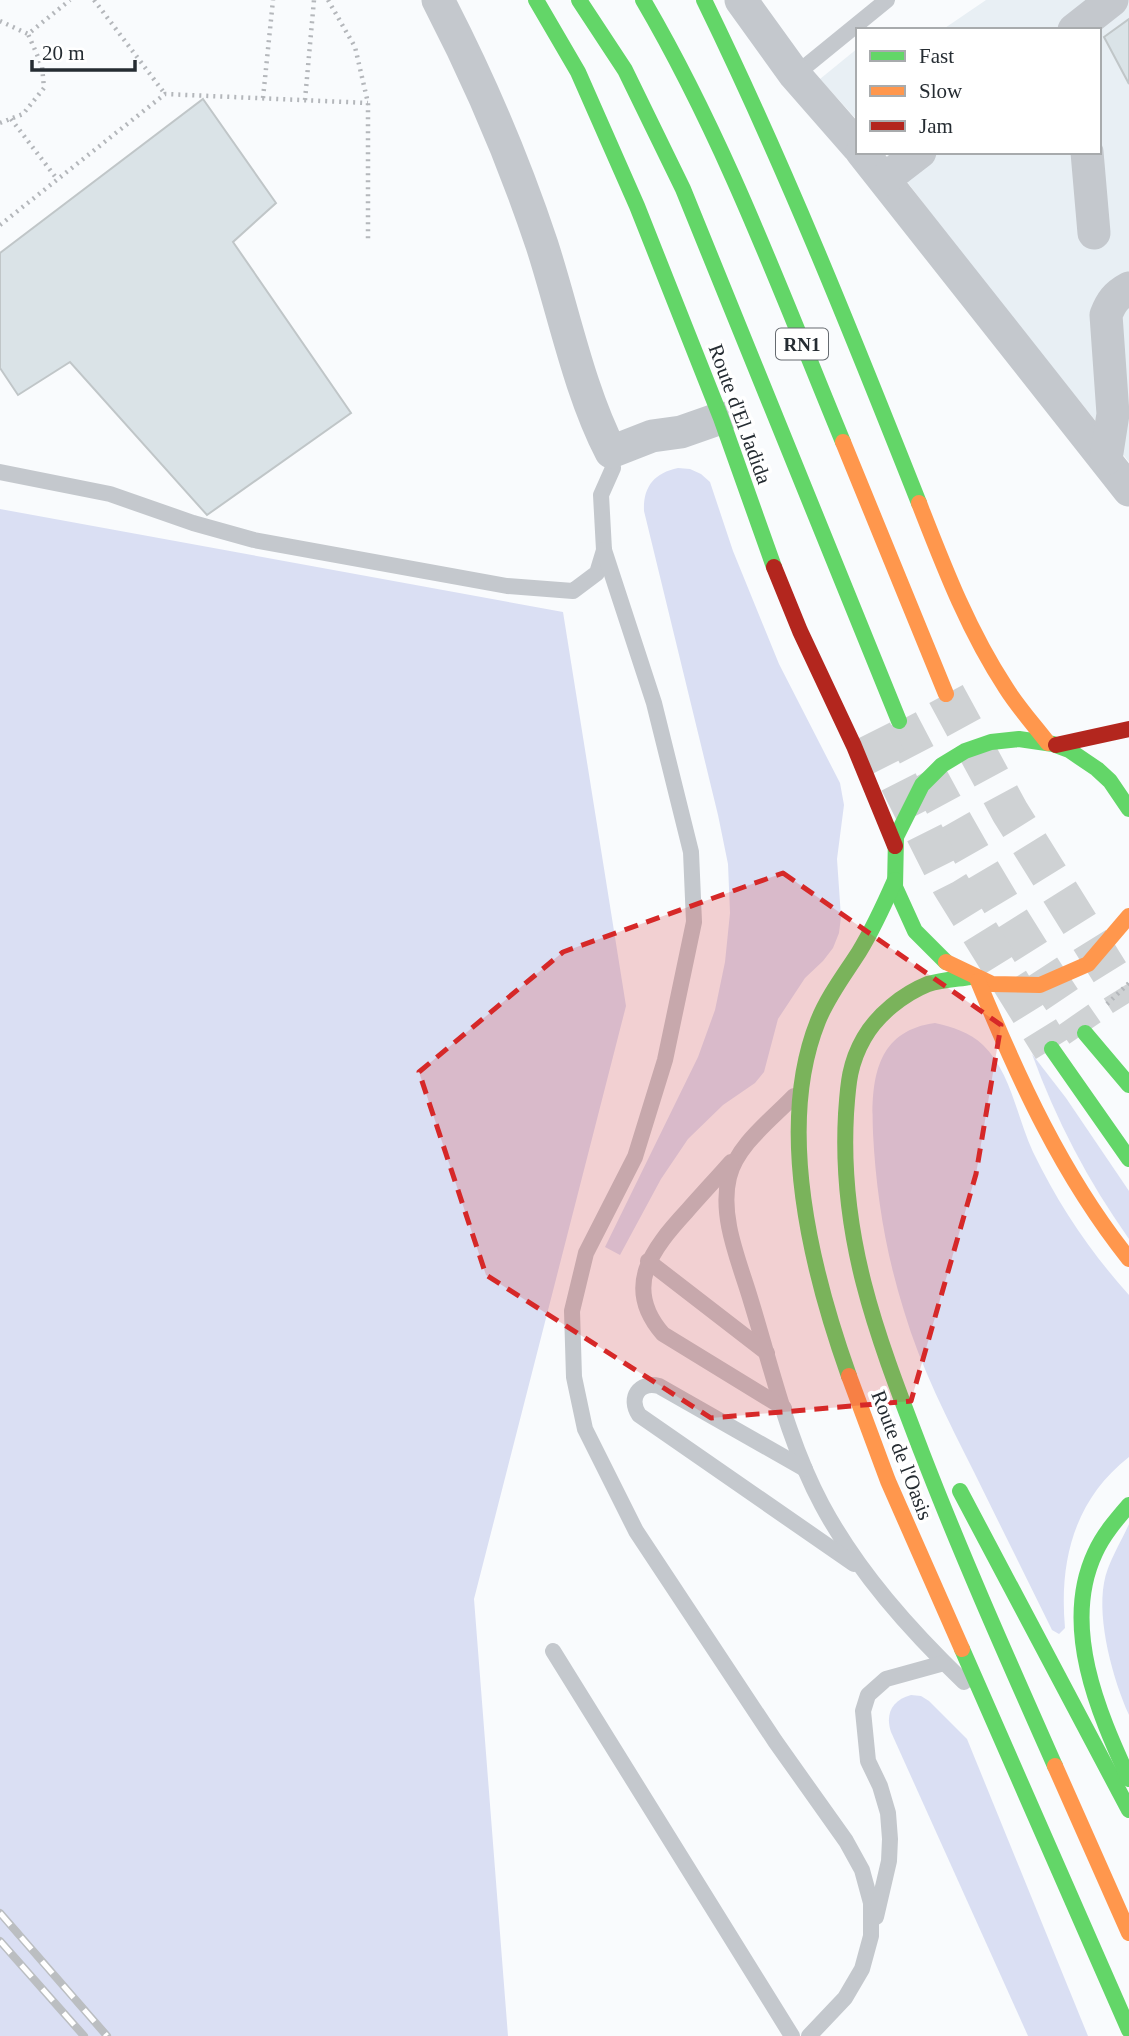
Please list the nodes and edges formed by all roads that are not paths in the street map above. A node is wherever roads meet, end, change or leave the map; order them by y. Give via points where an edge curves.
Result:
1 (438, 0) edge
2 (536, 0) edge
3 (579, 0) edge
4 (643, 0) edge
5 (704, 0) edge
6 (741, 0) edge
7 (887, 0) edge
8 (1112, 0) edge
9 (1077, 28) edge
10 (795, 75) junction
11 (856, 145) edge
12 (864, 154) edge
13 (917, 154) edge
14 (1087, 154) edge
15 (886, 179) junction
16 (1094, 233) dead end
17 (719, 281) junction
18 (1129, 288) edge
19 (738, 365) dead end
20 (721, 418) junction
21 (611, 452) junction
22 (1105, 459) junction
23 (0, 472) edge
24 (1129, 490) edge
25 (604, 550) junction
26 (946, 694) tunnel mouth
27 (899, 721) tunnel mouth
28 (1129, 729) edge
29 (1052, 744) junction
30 (1129, 810) edge
31 (895, 846) junction
32 (895, 880) junction
33 (1129, 916) edge
34 (974, 979) junction
35 (1085, 1033) tunnel mouth
36 (1052, 1048) tunnel mouth
37 (1129, 1085) edge
38 (800, 1089) junction
39 (735, 1158) junction
40 (1129, 1159) edge
41 (1129, 1259) edge
42 (648, 1261) junction
43 (767, 1353) junction
44 (899, 1394) junction
45 (784, 1408) junction
46 (942, 1459) dead end
47 (805, 1469) junction
48 (955, 1481) dead end
49 (1129, 1505) edge
50 (863, 1570) junction
51 (553, 1651) dead end
52 (944, 1663) junction
53 (986, 1703) junction
54 (1129, 1779) edge
55 (1129, 1810) edge
56 (1129, 1933) edge
57 (871, 1936) junction
58 (1129, 2029) edge
59 (792, 2036) edge
60 (809, 2036) edge

1 - 21 street via 500,131 541,245 595,422
2 - 20 main road, Route d'El Jadida via 584,84
3 - 17 main road, Route d'El Jadida / RN1 via 625,70 683,189
4 - 26 main road, RN1 via 732,172
5 - 29 main road via 853,336 955,594 1007,690
6 - 10 street
7 - 10 lane
8 - 9 street
10 - 11 street
12 - 15 street
13 - 15 street
14 - 16 street
15 - 22 street
17 - 19 main road
17 - 27 main road, Route d'El Jadida / RN1
18 - 22 street via 1118,294 1107,315 1113,414
20 - 21 street
20 - 31 main road, Route d'El Jadida via 800,631
21 - 25 lane via 613,467 601,495
22 - 24 street
23 - 25 lane via 110,494 254,540 507,586 573,591 597,573
25 - 57 lane via 654,703 691,852 694,922 665,1060 635,1157 586,1253 572,1311 574,1377 585,1429 636,1531 862,1870 871,1903
28 - 29 main road
29 - 30 main road via 1094,765
29 - 31 main road via 996,741 948,760 913,797
31 - 32 main road
32 - 34 main road via 912,929 947,966
32 - 38 main road, Route de l'Oasis via 866,942 816,1027
33 - 34 main road via 1101,955 1056,981 1004,986
34 - 41 main road via 1064,1163
34 - 44 main road, Route de l'Oasis via 929,984 893,1004 865,1035 849,1072 844,1155 852,1238 872,1318
35 - 37 main road
36 - 40 main road
38 - 39 lane
38 - 53 main road, Route de l'Oasis via 803,1198 829,1312 888,1481
39 - 42 lane via 671,1228
39 - 43 lane via 726,1198 730,1225
42 - 43 lane
42 - 45 lane via 643,1291 646,1307 663,1334
43 - 45 lane
44 - 46 main road
44 - 56 main road, Route de l'Oasis via 962,1555
45 - 47 lane
47 - 50 lane
47 - 50 lane via 659,1386 642,1386 636,1392 634,1408 639,1415
48 - 55 main road
49 - 54 main road via 1106,1532 1092,1562 1082,1622 1094,1689
50 - 52 lane
51 - 59 lane
52 - 53 lane
52 - 57 lane via 886,1679 868,1695 863,1711 868,1761 888,1813 890,1839
53 - 58 main road, Route de l'Oasis
57 - 60 lane via 862,1969 845,1998

